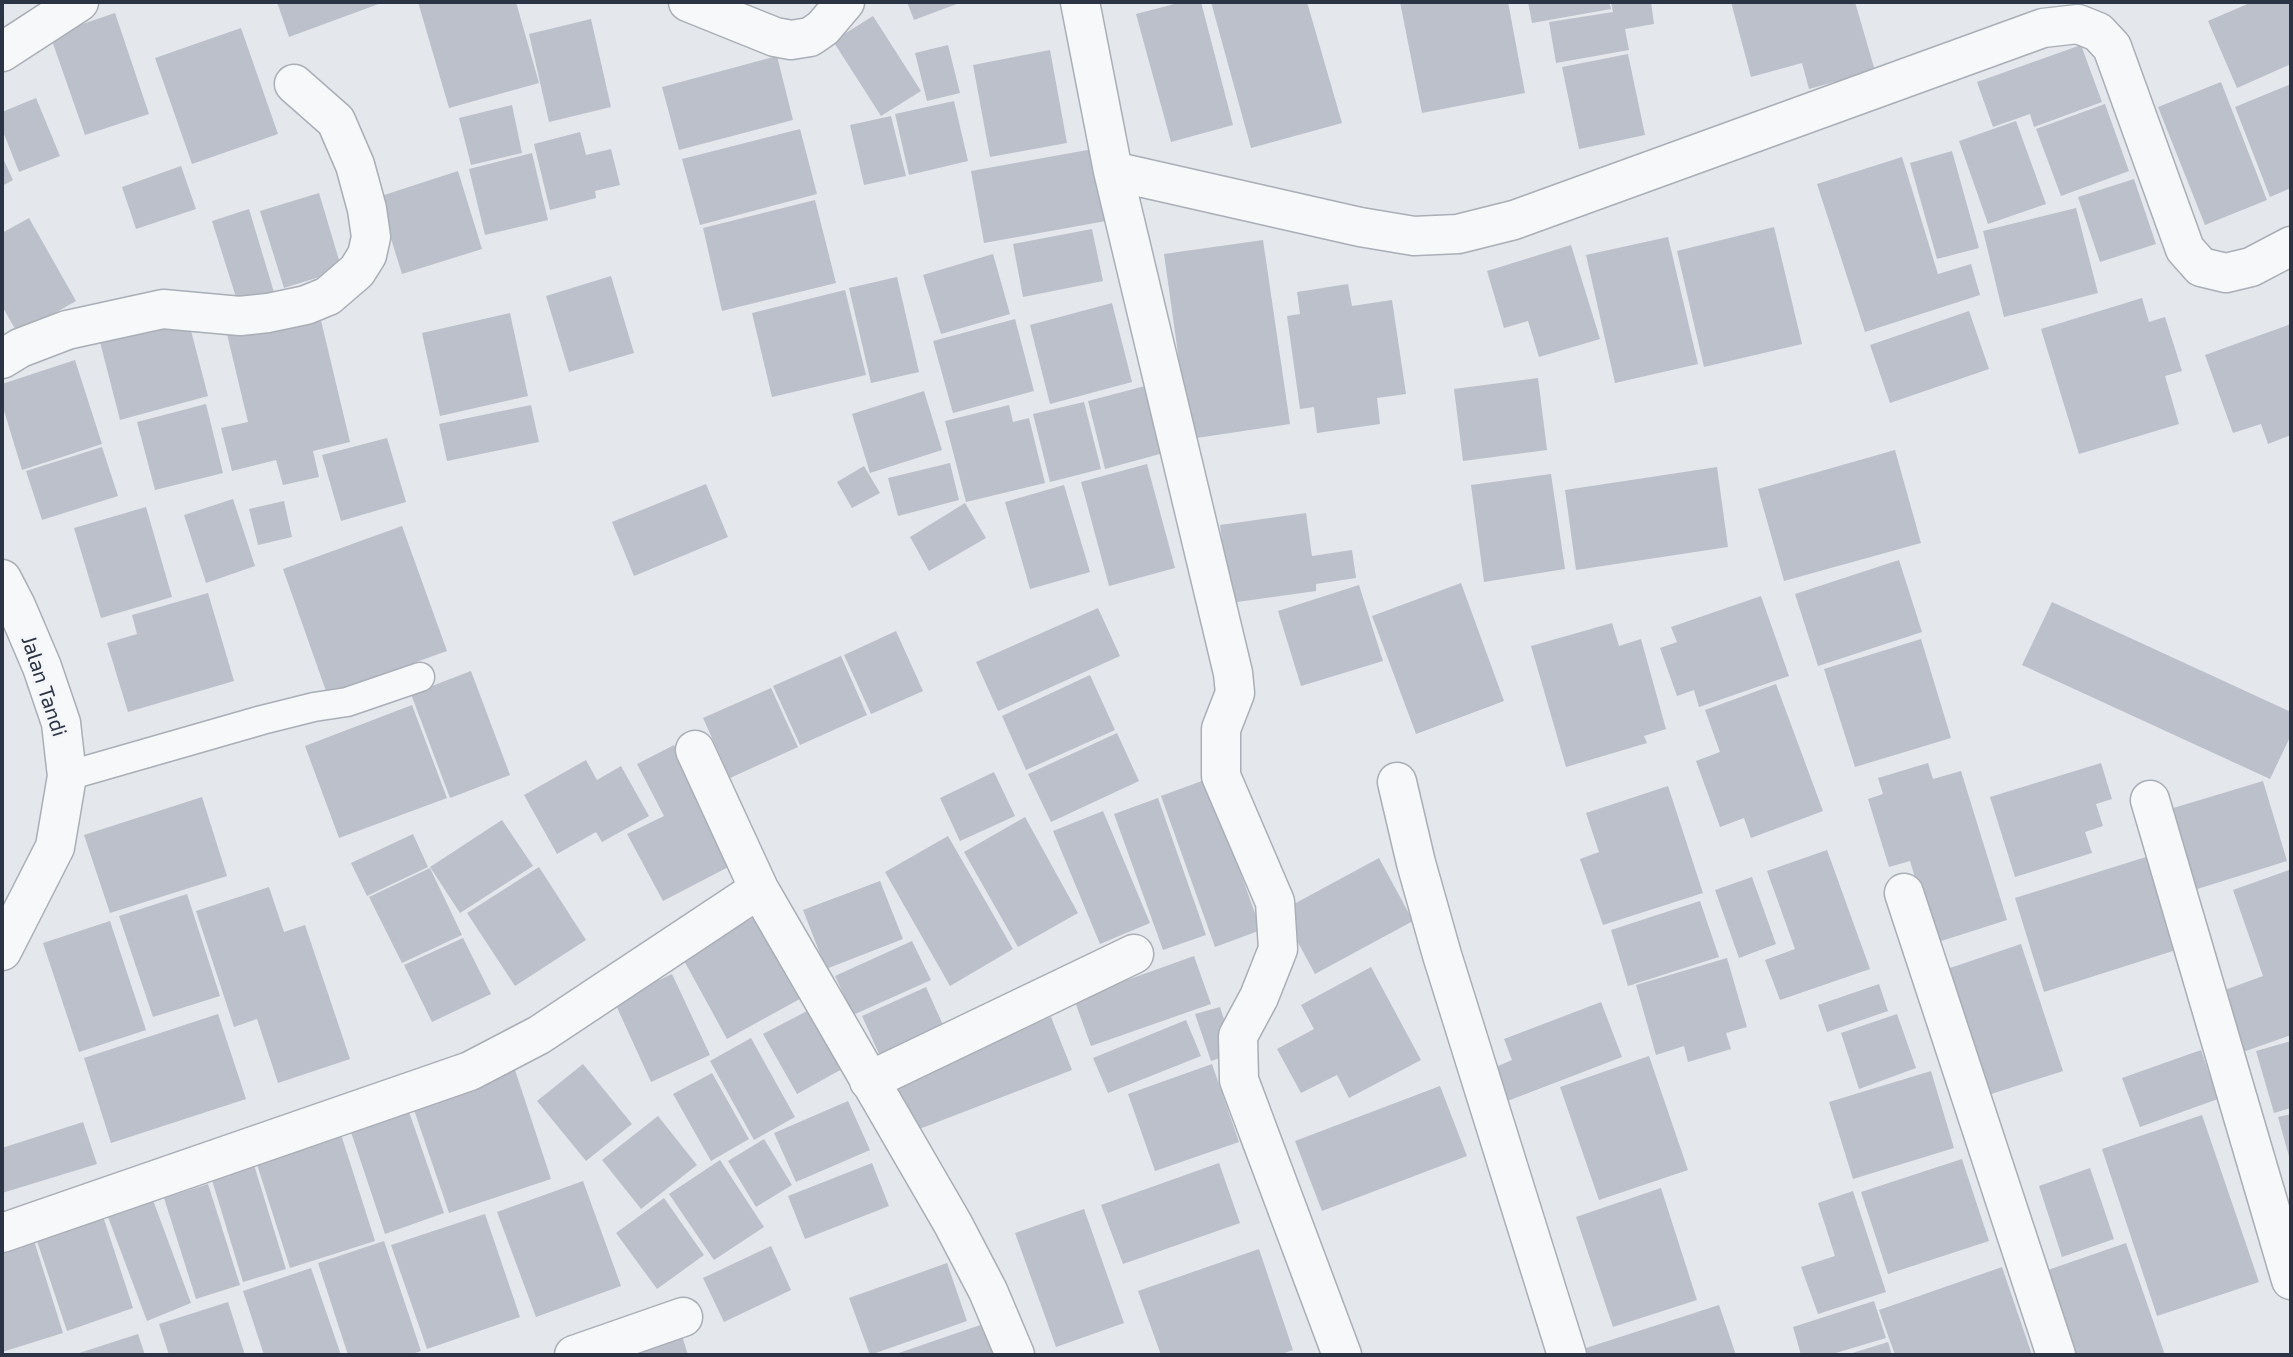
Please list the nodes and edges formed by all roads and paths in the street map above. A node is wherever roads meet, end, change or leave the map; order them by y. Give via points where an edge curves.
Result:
1 (79, 2) edge
2 (688, 2) edge
3 (845, 2) edge
4 (1080, 2) edge
5 (2, 52) edge
6 (294, 84) dead end
7 (1113, 171) junction
8 (2291, 246) edge
9 (2, 359) edge
10 (2, 579) edge
11 (419, 677) dead end
12 (695, 750) dead end
13 (67, 776) junction
14 (1397, 782) dead end
15 (2150, 800) dead end
16 (759, 889) junction
17 (1904, 893) dead end
18 (2, 951) edge
19 (1135, 954) dead end
20 (869, 1081) junction
21 (2, 1233) edge
22 (2291, 1280) edge
23 (683, 1317) dead end
24 (574, 1355) edge
25 (1015, 1355) edge
26 (1342, 1355) edge
27 (1567, 1355) edge
28 (2056, 1355) edge

1 - 5 street
2 - 3 street via 791,40 823,29
4 - 7 street
6 - 9 street via 336,121 355,165 371,237 357,271 328,296 306,305 240,316 163,309 67,330
7 - 8 street via 1374,229 1414,236 1458,233 1514,220 2043,28 2078,24 2098,32 2112,47 2185,249 2200,267 2225,273 2251,267
7 - 26 street via 1233,673 1235,693 1221,729 1221,775 1275,902 1278,949 1238,1036 1238,1080
10 - 13 street, Jalan Tandi via 42,667 61,723
11 - 13 lane via 347,702 262,720
12 - 16 street
13 - 18 street, Jalan Tandi via 55,847
14 - 27 street via 1442,955
15 - 22 street
16 - 20 street
16 - 21 street via 539,1035 470,1071
17 - 28 street
19 - 20 street
20 - 25 street via 988,1290
23 - 24 street

